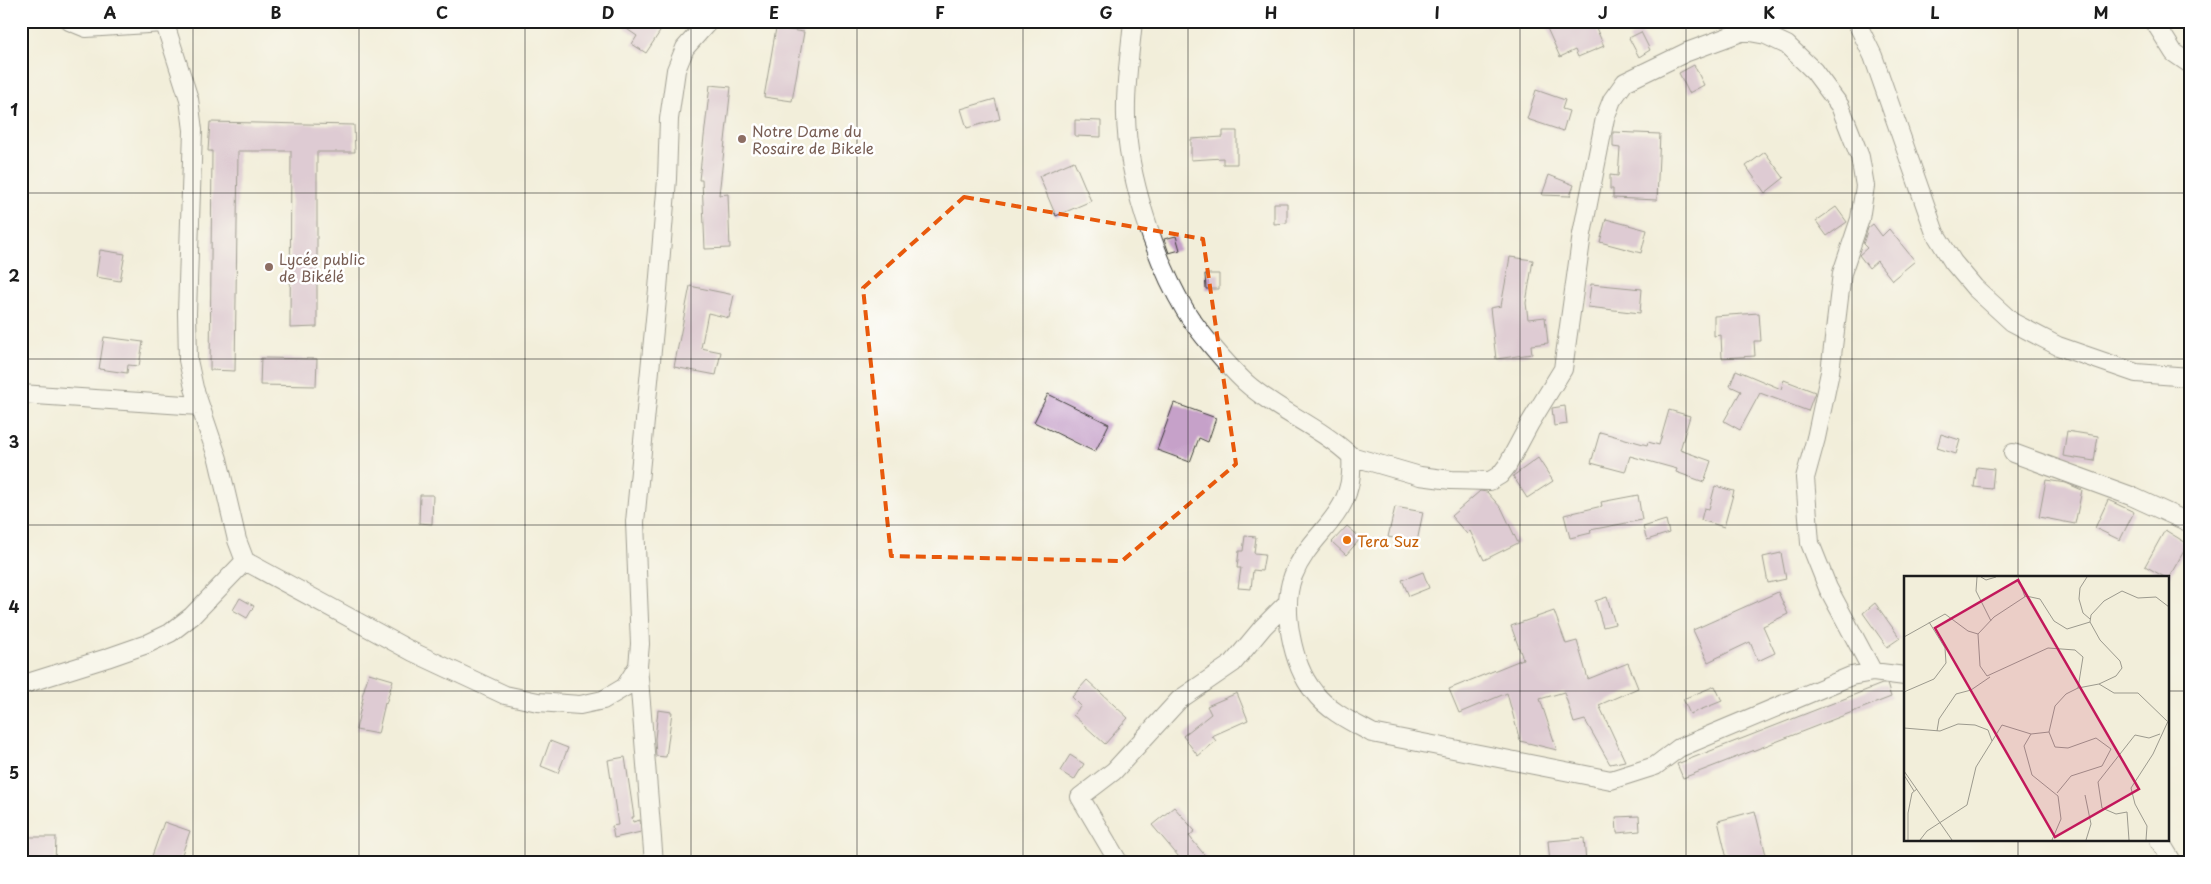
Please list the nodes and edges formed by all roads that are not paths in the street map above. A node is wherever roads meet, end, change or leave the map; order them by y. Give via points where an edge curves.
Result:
1 (68, 21) edge
2 (708, 21) edge
3 (1132, 21) edge
4 (1856, 21) edge
5 (2154, 21) edge
6 (163, 22) edge
7 (2190, 64) edge
8 (2190, 377) edge
9 (21, 394) edge
10 (199, 406) junction
11 (2013, 453) dead end
12 (1351, 456) junction
13 (2190, 523) edge
14 (245, 561) junction
15 (1288, 604) junction
16 (638, 666) junction
17 (1873, 672) junction
18 (1904, 676) edge
19 (21, 685) edge
20 (2160, 842) edge
21 (654, 863) edge
22 (1119, 863) edge
23 (2173, 863) edge

1 - 6 street via 86,28
2 - 16 street via 685,48 676,70 669,119 658,289 635,522
3 - 12 street via 1126,92 1127,140 1141,199 1170,283 1186,311 1246,383 1337,443
4 - 8 street via 1872,56 1935,233 1975,288 2012,322 2058,346 2136,373
5 - 7 street via 2174,53
6 - 10 street via 189,99 193,130 188,360
9 - 10 street
10 - 14 street via 218,460
11 - 13 street via 2132,496
12 - 15 street via 1351,484 1344,502 1293,576
12 - 17 street via 1420,476 1443,479 1490,481 1500,475 1563,370 1582,234 1605,118 1612,100 1625,82 1687,52 1744,31 1766,35 1787,45 1801,58 1840,106 1860,157 1865,186 1860,219 1842,273 1830,372 1805,478 1810,543 1828,588
14 - 16 street via 413,652 505,695 538,702 580,705 603,700 625,688
14 - 19 street via 192,616 170,633 107,658
15 - 17 street via 1291,638 1302,673 1314,692 1341,716 1372,733 1611,780 1655,766 1679,748 1851,676
15 - 22 street via 1263,627 1233,663 1179,700 1114,771 1080,797
16 - 21 street
17 - 18 street
20 - 23 street

